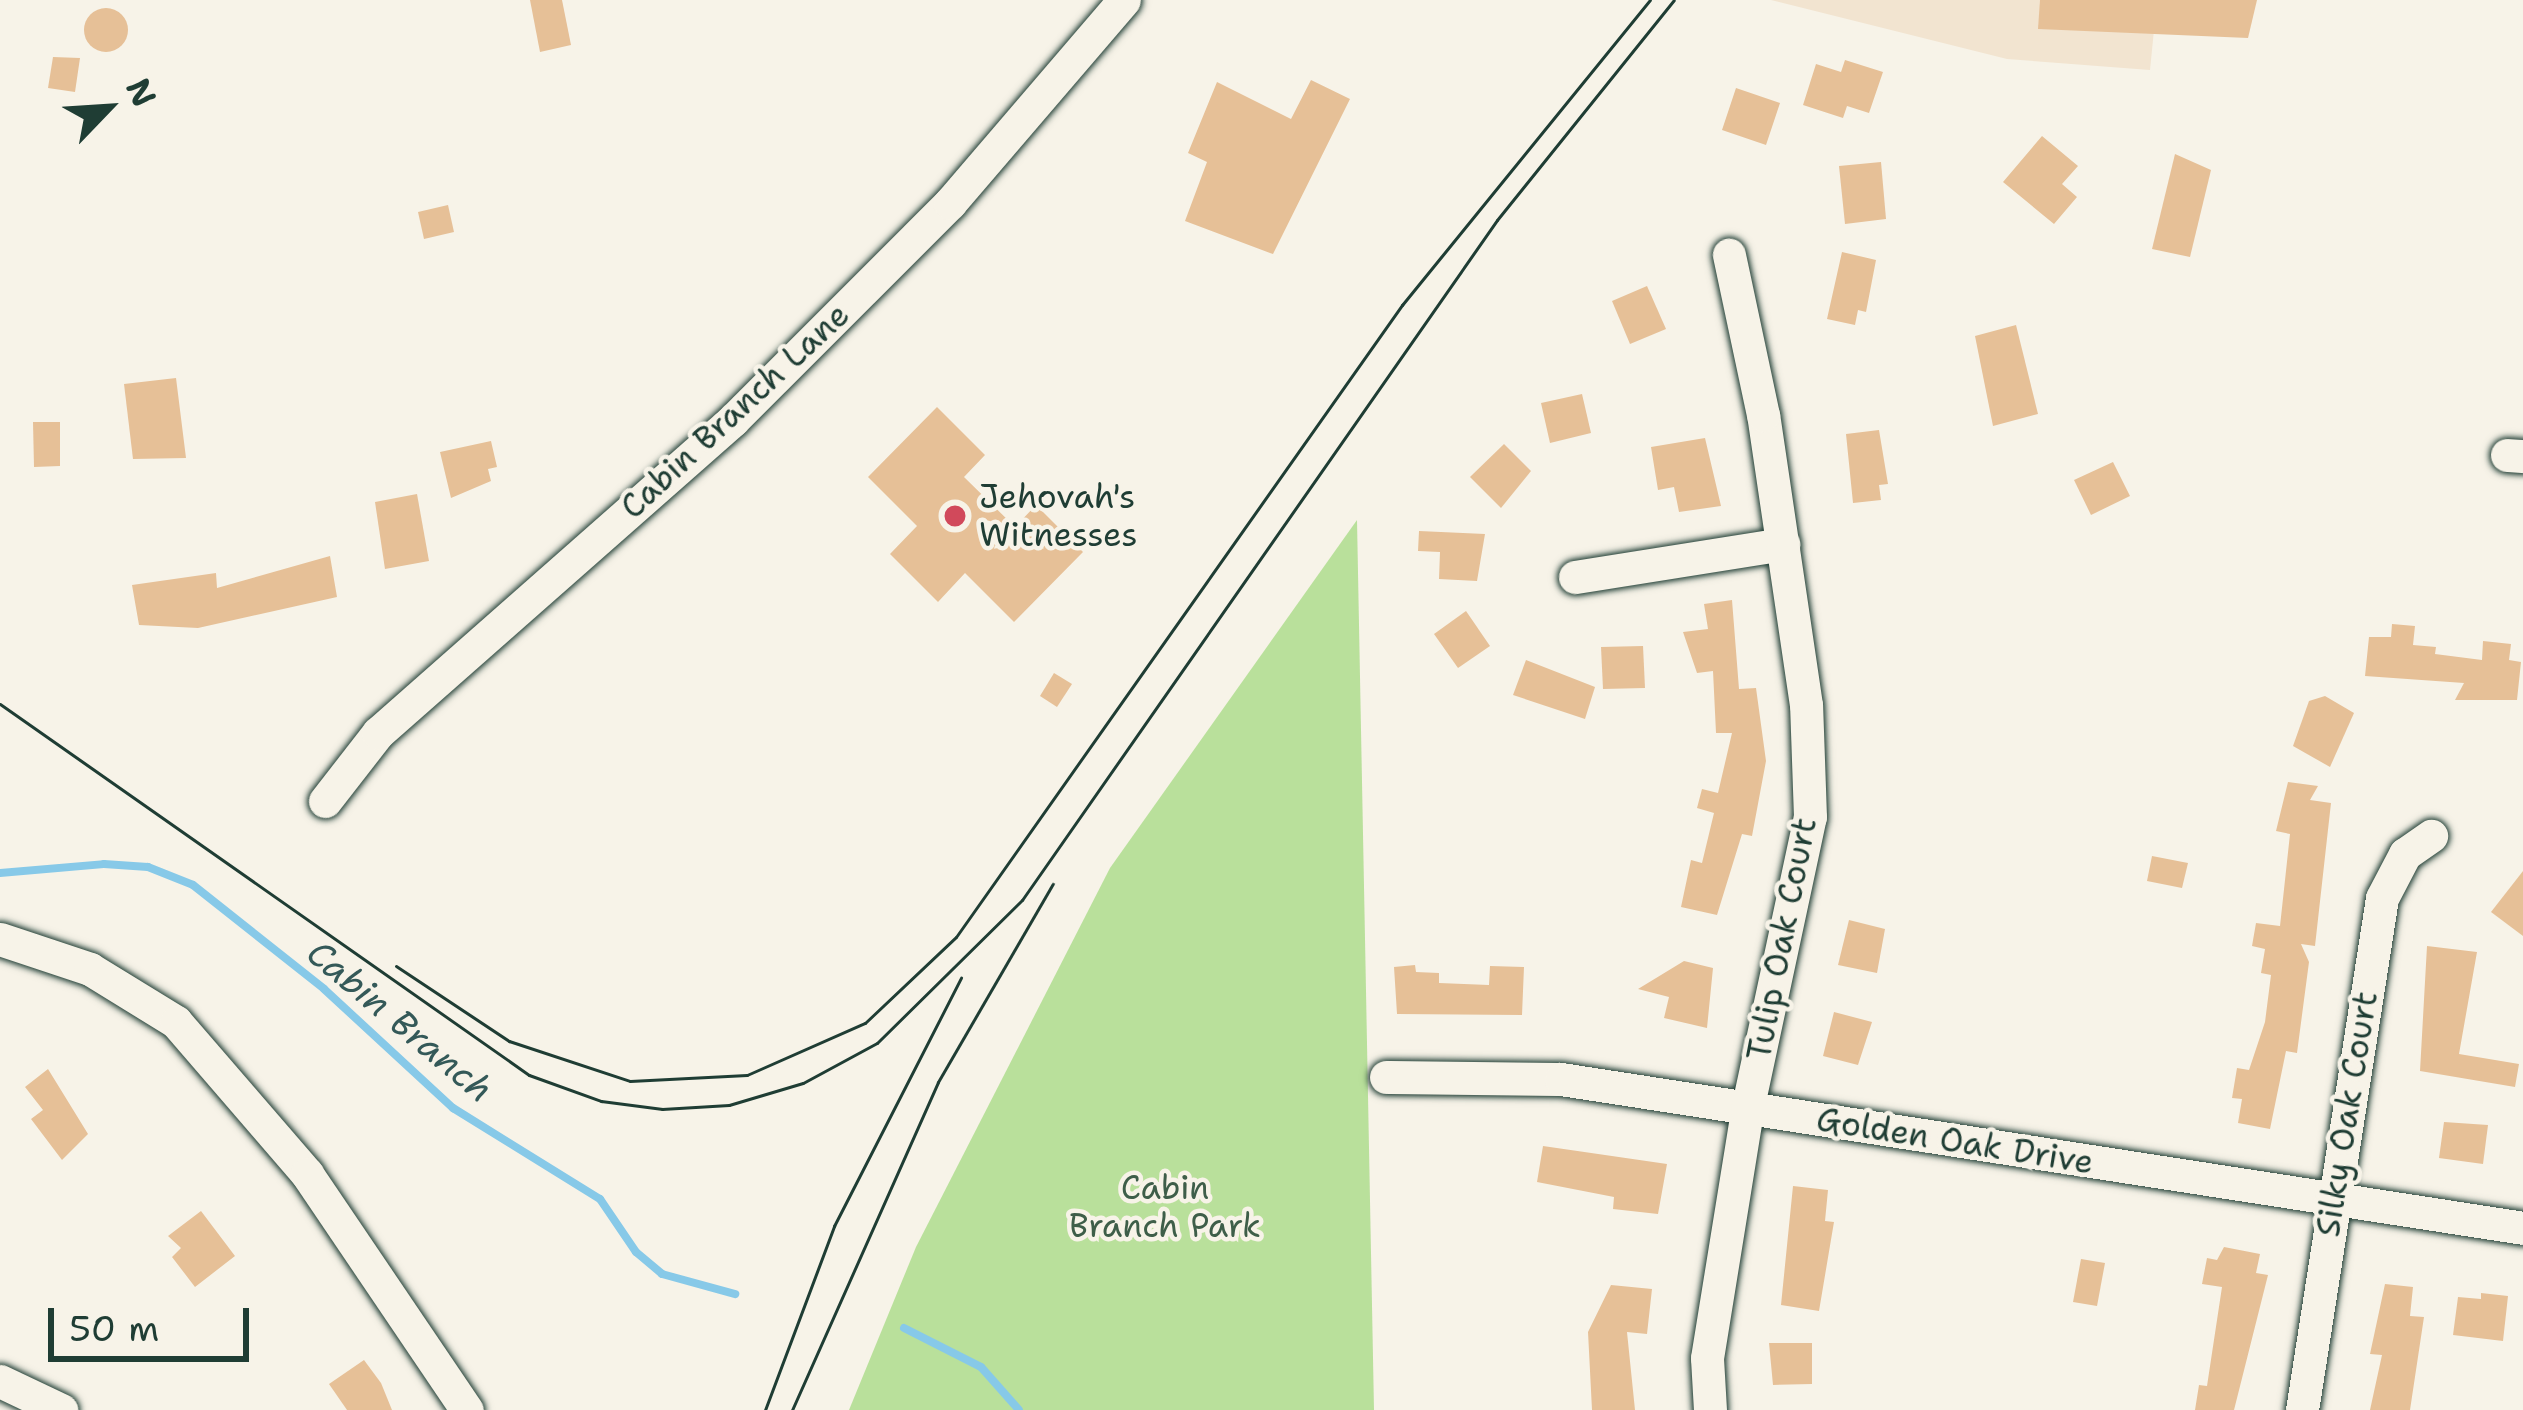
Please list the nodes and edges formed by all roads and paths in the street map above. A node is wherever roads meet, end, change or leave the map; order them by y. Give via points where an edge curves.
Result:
1 (1124, 0) edge
2 (1729, 255) dead end
3 (1783, 544) junction
4 (1575, 577) dead end
5 (325, 801) dead end
6 (2431, 836) dead end
7 (0, 939) edge
8 (1386, 1077) dead end
9 (1748, 1110) junction
10 (2332, 1198) junction
11 (2523, 1228) edge
12 (0, 1381) edge
13 (61, 1410) edge
14 (467, 1410) edge
15 (1711, 1410) edge
16 (2302, 1410) edge

1 - 5 street, Cabin Branch Lane via 950,203 733,420 378,733
2 - 3 street, Tulip Oak Court
3 - 4 street
3 - 9 street, Tulip Oak Court via 1807,705 1810,817
6 - 10 street, Silky Oak Court via 2405,854 2382,898
7 - 14 street via 90,970 176,1022 308,1174
8 - 9 street, Golden Oak Drive via 1561,1079
9 - 10 street, Golden Oak Drive
9 - 15 street, Tulip Oak Court via 1707,1358
10 - 11 street, Golden Oak Drive
10 - 16 street, Silky Oak Court
12 - 13 street

